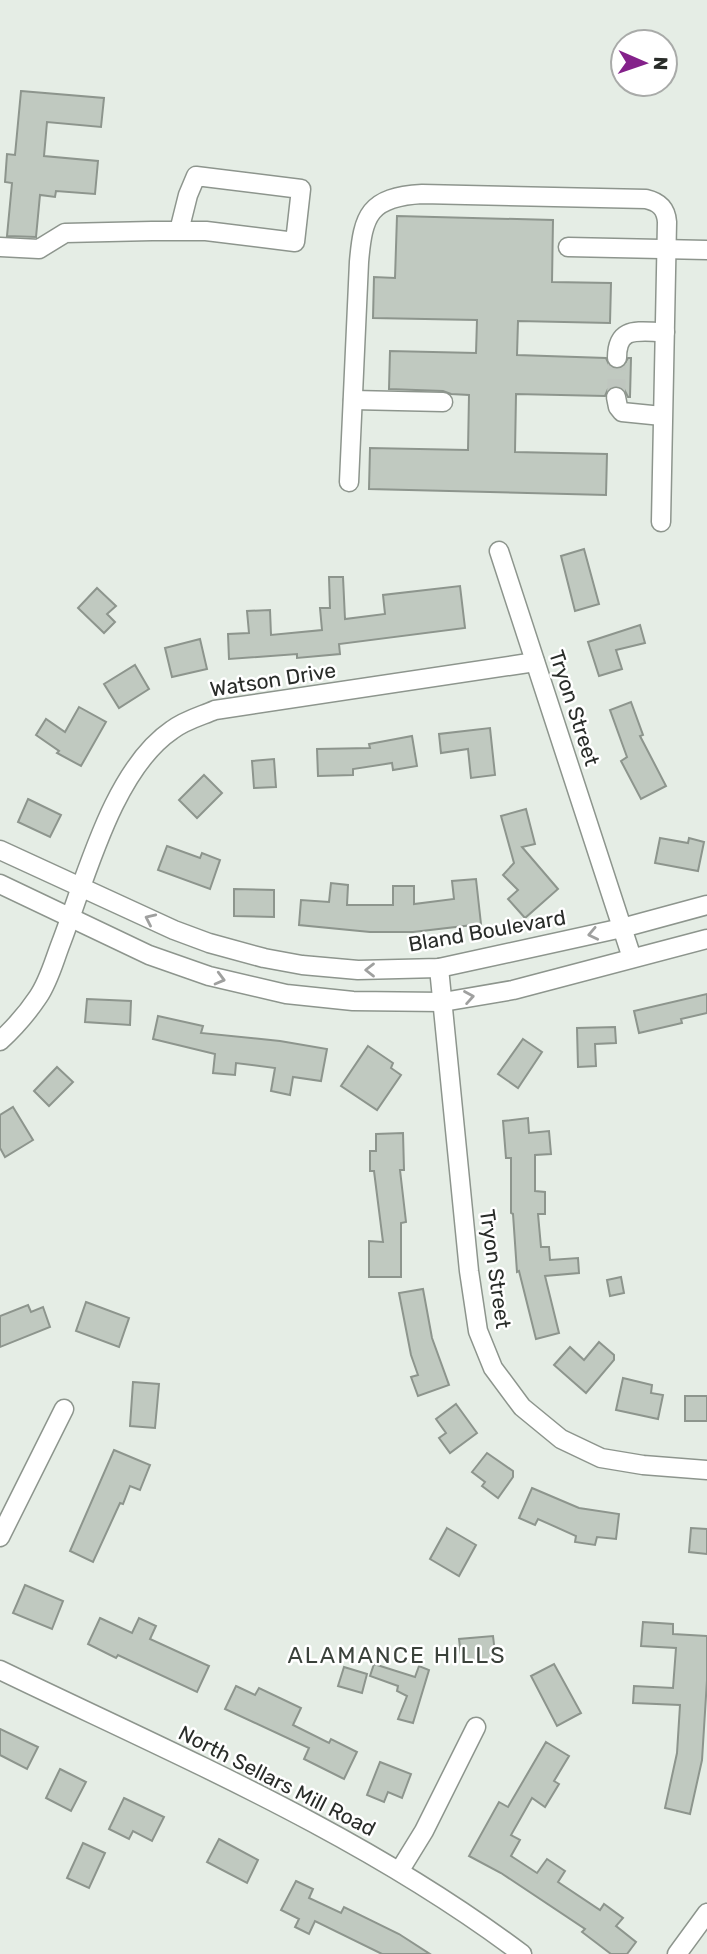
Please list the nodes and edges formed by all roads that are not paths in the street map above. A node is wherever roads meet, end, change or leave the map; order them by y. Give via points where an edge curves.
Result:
1 (179, 231) junction
2 (0, 247) edge
3 (568, 247) dead end
4 (666, 249) junction
5 (707, 250) edge
6 (664, 332) junction
7 (617, 358) tunnel mouth
8 (616, 397) dead end
9 (352, 400) junction
10 (443, 402) dead end
11 (663, 416) junction
12 (349, 482) dead end
13 (661, 522) dead end
14 (499, 551) dead end
15 (534, 662) junction
16 (0, 850) edge
17 (0, 884) edge
18 (81, 886) junction
19 (707, 905) edge
20 (70, 919) junction
21 (622, 928) junction
22 (707, 939) edge
23 (632, 958) junction
24 (439, 968) junction
25 (443, 1002) junction
26 (0, 1041) edge
27 (64, 1409) dead end
28 (707, 1470) edge
29 (0, 1537) edge
30 (0, 1670) edge
31 (476, 1727) dead end
32 (400, 1870) junction
33 (707, 1913) edge
34 (522, 1954) edge
35 (677, 1954) edge

1 - 1 street via 295,242 301,189 196,176
1 - 2 street via 65,233 40,248
3 - 4 street
4 - 5 street
4 - 6 street
4 - 9 street via 666,213 657,202 646,199 396,197 370,213 362,236
6 - 7 street via 622,336
6 - 11 street
8 - 11 street via 622,412
9 - 10 street
9 - 12 street
11 - 13 street
14 - 15 street, Tryon Street
15 - 18 street, Watson Drive via 215,710 188,720 149,749 131,771
15 - 21 street, Tryon Street
16 - 18 street, Bland Boulevard
17 - 20 street
18 - 20 street, Watson Drive
24 -> 18 street, Bland Boulevard via 358,970 264,958 174,930
19 - 21 street, Bland Boulevard
20 -> 25 street via 149,955 250,987 353,1001
20 - 26 street, Watson Drive via 38,998
21 - 23 street, Tryon Street
21 -> 24 street, Bland Boulevard
22 - 23 street
25 -> 23 street via 513,990
24 - 25 street, Tryon Street
25 - 28 street, Tryon Street via 469,1271 478,1331 493,1368 522,1407 561,1439 601,1458
27 - 29 street
30 - 32 street, North Sellars Mill Road via 340,1836
31 - 32 street
32 - 34 street, North Sellars Mill Road
33 - 35 street

